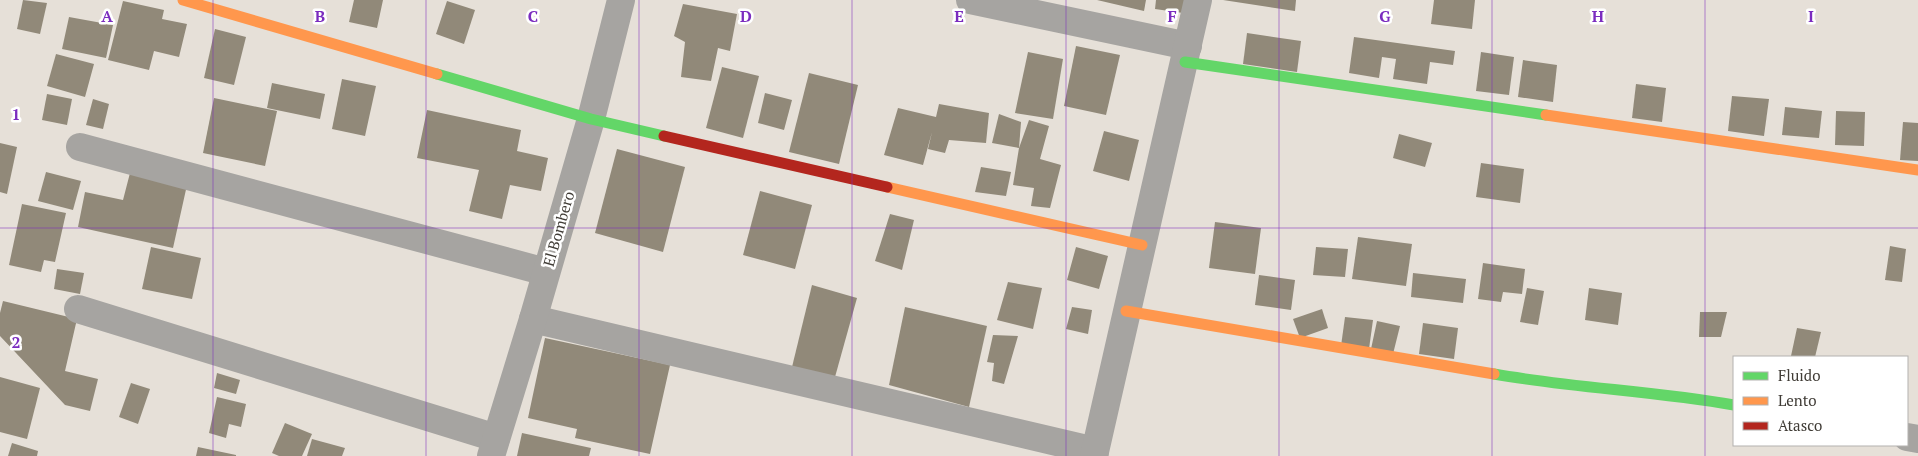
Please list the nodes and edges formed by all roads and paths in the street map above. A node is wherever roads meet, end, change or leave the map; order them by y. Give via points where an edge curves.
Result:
1 (183, 0) edge
2 (621, 0) edge
3 (970, 0) edge
4 (1198, 0) edge
5 (1187, 54) junction
6 (591, 119) junction
7 (80, 147) dead end
8 (1918, 170) edge
9 (1142, 245) junction
10 (546, 272) junction
11 (78, 308) dead end
12 (1126, 311) junction
13 (533, 319) junction
14 (1733, 405) edge
15 (494, 447) edge
16 (1094, 454) edge

1 - 6 street
2 - 6 street, El Bombero
3 - 5 street
4 - 5 street
5 - 8 street
5 - 9 street
6 - 9 street
6 - 10 street, El Bombero
7 - 10 street
9 - 12 street
10 - 13 street, El Bombero
11 - 15 street
12 - 14 street via 1522,379 1690,397
12 - 16 street
13 - 15 street, El Bombero
13 - 16 street

